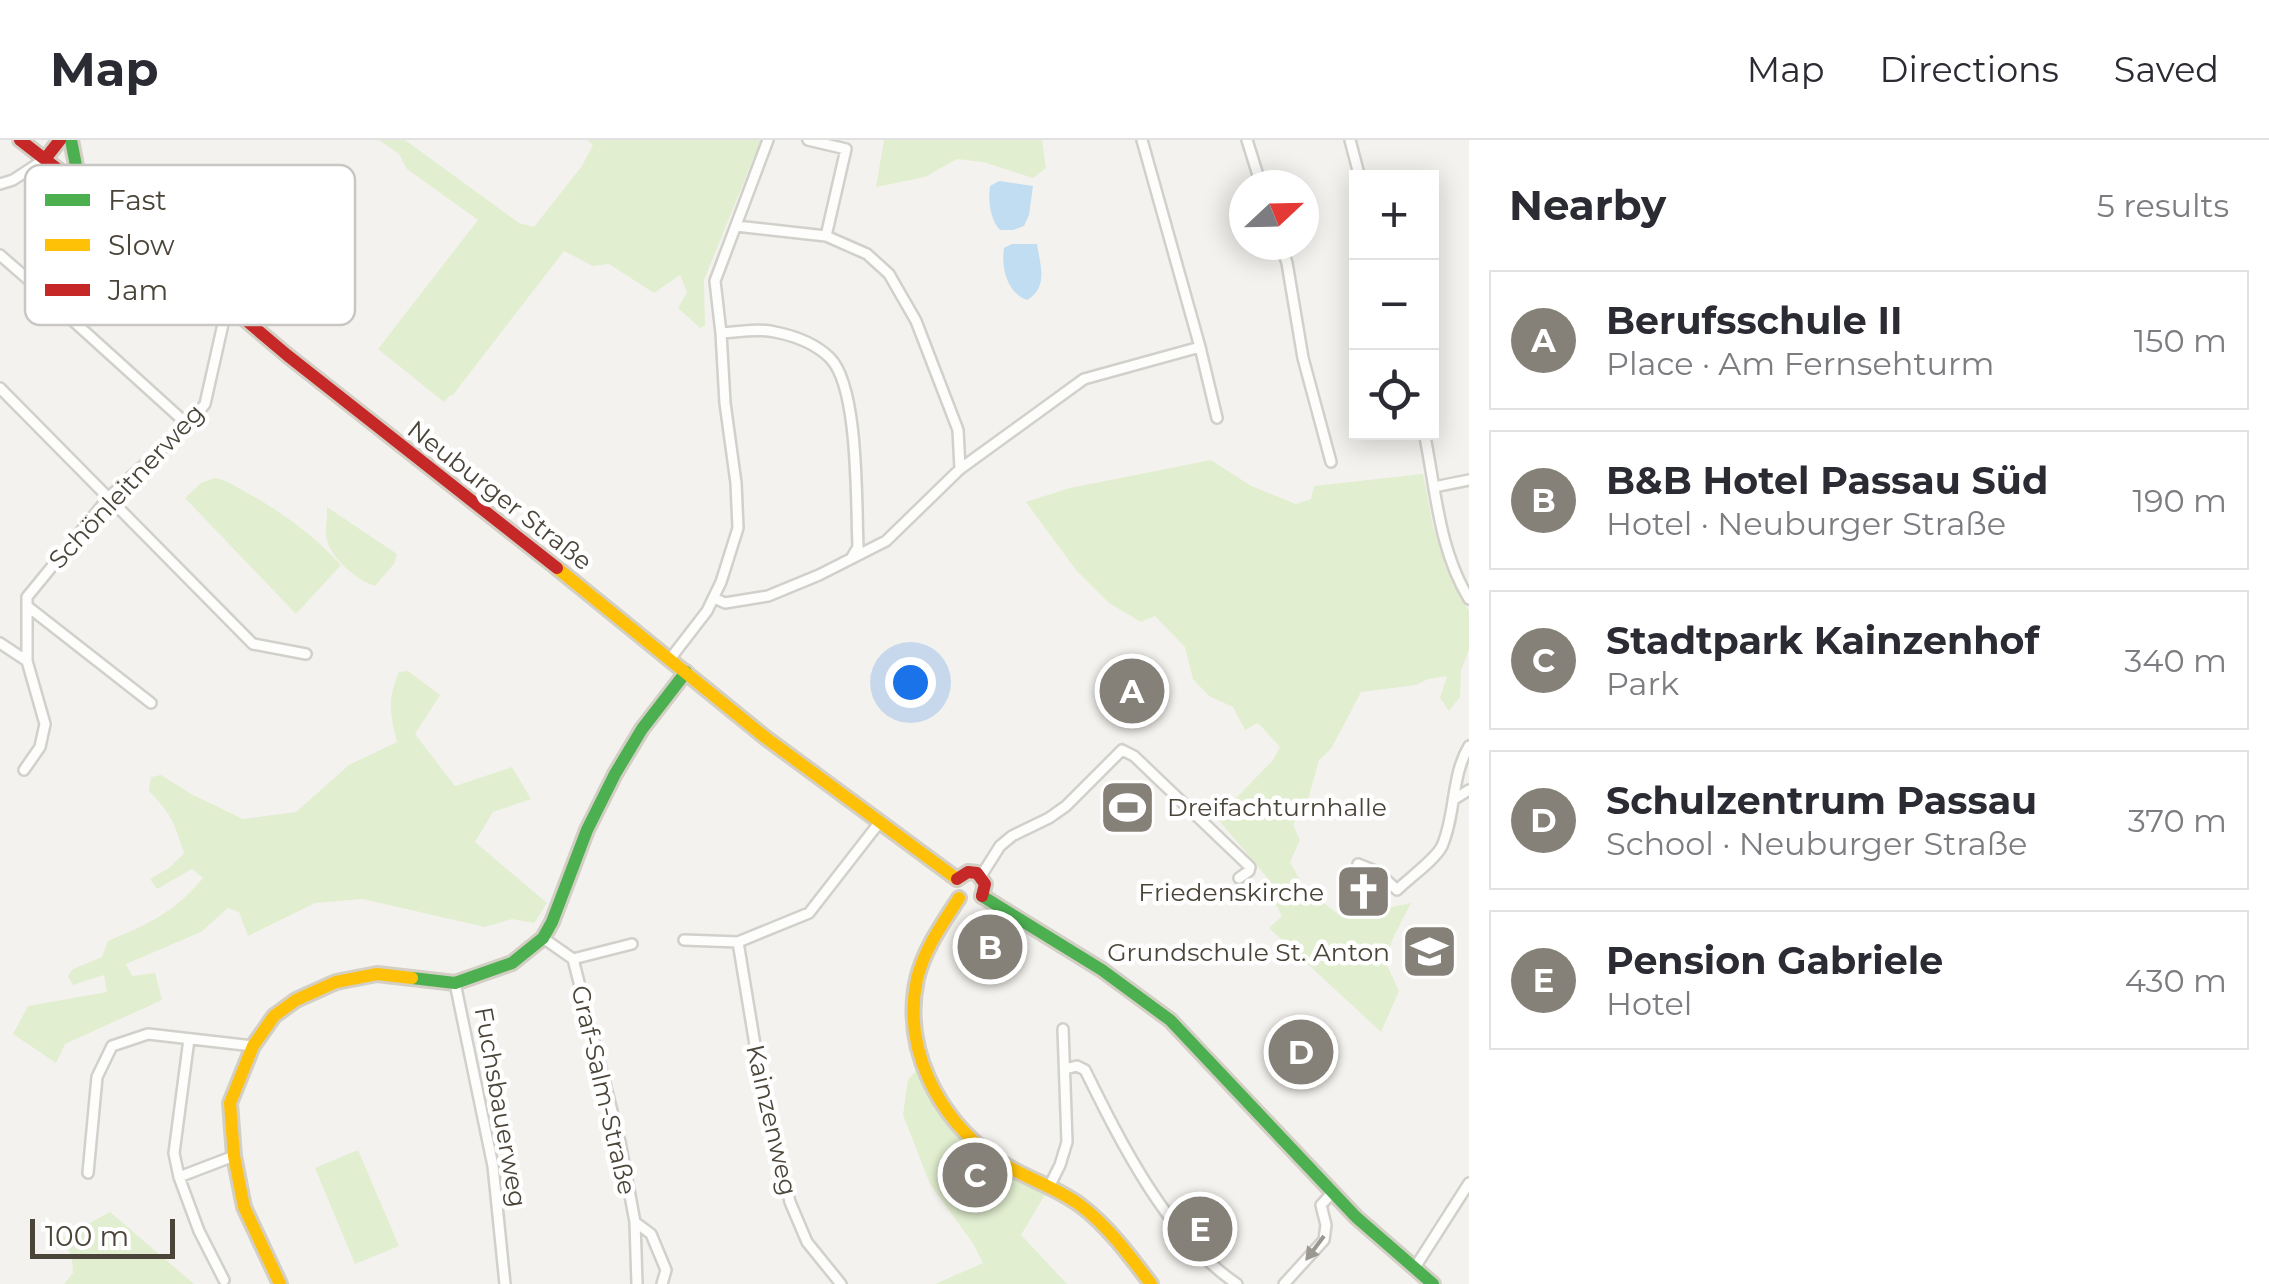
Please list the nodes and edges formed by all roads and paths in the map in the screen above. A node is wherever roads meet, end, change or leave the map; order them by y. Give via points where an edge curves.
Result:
1 (20, 140) edge
2 (60, 140) edge
3 (71, 140) edge
4 (768, 140) edge
5 (808, 140) edge
6 (1142, 140) edge
7 (1246, 140) edge
8 (1350, 140) edge
9 (45, 159) junction
10 (36, 165) edge
11 (53, 165) edge
12 (75, 165) edge
13 (1256, 170) edge
14 (1358, 170) edge
15 (25, 172) edge
16 (0, 184) edge
17 (736, 226) junction
18 (826, 236) junction
19 (0, 255) edge
20 (1286, 260) edge
21 (25, 277) edge
22 (78, 325) edge
23 (224, 325) edge
24 (252, 325) edge
25 (721, 333) junction
26 (1200, 347) junction
27 (0, 388) edge
28 (1218, 418) dead end
29 (188, 425) junction
30 (1425, 440) edge
31 (1330, 462) dead end
32 (960, 469) junction
33 (1469, 480) edge
34 (1434, 487) junction
35 (109, 497) junction
36 (851, 560) junction
37 (714, 598) junction
38 (1469, 599) edge
39 (27, 606) junction
40 (0, 642) edge
41 (306, 654) dead end
42 (670, 659) junction
43 (27, 661) junction
44 (686, 672) junction
45 (151, 703) dead end
46 (1469, 746) edge
47 (24, 770) dead end
48 (1469, 790) edge
49 (1454, 800) junction
50 (879, 824) junction
51 (1358, 864) dead end
52 (980, 876) junction
53 (1239, 878) dead end
54 (957, 879) junction
55 (982, 896) junction
56 (959, 898) junction
57 (543, 938) junction
58 (684, 940) dead end
59 (738, 942) junction
60 (632, 944) dead end
61 (573, 958) junction
62 (454, 983) junction
63 (1063, 1028) dead end
64 (189, 1039) junction
65 (253, 1046) junction
66 (1065, 1070) junction
67 (234, 1156) junction
68 (88, 1173) dead end
69 (180, 1177) junction
70 (1469, 1182) edge
71 (1048, 1187) junction
72 (1333, 1192) junction
73 (634, 1222) junction
74 (1414, 1268) junction
75 (224, 1280) dead end
76 (280, 1284) edge
77 (505, 1284) edge
78 (637, 1284) edge
79 (662, 1284) edge
80 (841, 1284) edge
81 (1151, 1284) edge
82 (1237, 1284) edge
83 (1284, 1284) edge
84 (1433, 1284) edge

1 - 9 street, Neuburger Straße
2 - 9 street
3 - 12 street
4 - 17 street
5 - 18 street via 846,149
6 - 26 street
7 - 13 street
8 - 14 street
9 - 10 street
9 - 11 street, Neuburger Straße
15 - 16 street
17 - 18 street
17 - 25 street via 715,281
18 - 32 street via 867,254 889,274 916,322 958,430
19 - 21 street
20 - 31 street
22 - 29 street
23 - 29 street, Schönleitnerweg via 205,404
24 - 42 street, Neuburger Straße
25 - 36 street via 771,331 803,339 830,358 844,380 858,546
25 - 37 street via 738,528
26 - 28 street
26 - 32 street via 1084,379
27 - 35 street
29 - 35 street, Schönleitnerweg
30 - 34 street
32 - 36 street via 886,542
33 - 34 street
34 - 38 street via 1448,552
35 - 39 street, Schönleitnerweg via 27,596
35 - 41 street via 254,644
36 - 37 street via 768,596 725,603
37 - 42 street
39 - 43 street
39 - 45 street
40 - 43 street
42 - 44 street, Neuburger Straße
43 - 47 street via 45,724 40,748
44 - 50 street, Neuburger Straße
44 - 57 street via 614,774
46 - 49 street
48 - 49 street
49 - 51 street via 1441,848 1396,890
50 - 54 street, Neuburger Straße
50 - 59 street via 809,913
52 - 53 street via 1000,846 1066,806 1122,750 1250,867
52 - 54 street via 968,872
52 - 55 street
54 - 56 street
55 - 56 street via 974,902
55 - 72 street via 1160,1012
56 - 71 street via 916,982 922,1064 943,1108 966,1136
57 - 61 street, Graf-Salm-Straße
57 - 62 street, Fuchsbauerweg via 512,963
58 - 59 street
59 - 80 street, Kainzenweg via 790,1202 807,1242
60 - 61 street, Graf-Salm-Straße
61 - 73 street, Graf-Salm-Straße
62 - 65 street via 377,974 336,982 274,1016
62 - 77 street, Fuchsbauerweg via 493,1166
63 - 66 street
64 - 65 street
64 - 68 street via 148,1034 112,1046 96,1077
64 - 69 street via 174,1153
65 - 67 street via 230,1104
66 - 71 street via 1067,1142
66 - 82 street via 1085,1070 1166,1210 1208,1262
67 - 69 street
67 - 76 street via 244,1207
69 - 75 street
70 - 74 street
71 - 81 street via 1094,1216
72 - 74 street
72 -> 83 street via 1320,1205 1324,1240
73 - 78 street, Graf-Salm-Straße
73 - 79 street, Graf-Salm-Straße via 651,1234 666,1270
74 - 84 street

